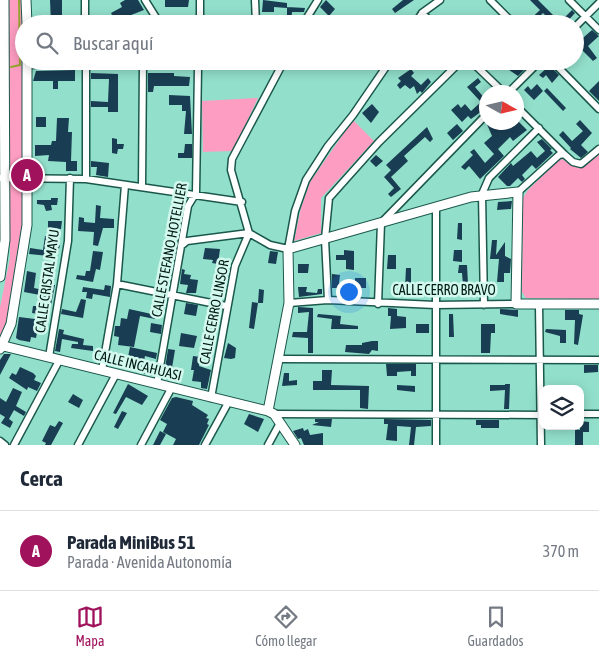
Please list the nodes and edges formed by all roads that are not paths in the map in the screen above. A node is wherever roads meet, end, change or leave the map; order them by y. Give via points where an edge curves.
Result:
1 (4, 0) edge
2 (26, 0) edge
3 (85, 0) edge
4 (146, 0) edge
5 (200, 0) edge
6 (255, 0) edge
7 (312, 0) edge
8 (318, 0) edge
9 (440, 0) edge
10 (490, 0) edge
11 (569, 0) edge
12 (599, 3) edge
13 (312, 8) junction
14 (422, 14) edge
15 (27, 15) edge
16 (85, 15) edge
17 (155, 15) edge
18 (200, 15) edge
19 (256, 15) edge
20 (308, 15) edge
21 (505, 15) edge
22 (583, 15) edge
23 (585, 17) joint
24 (599, 30) edge
25 (2, 36) edge
26 (27, 70) edge
27 (86, 70) edge
28 (143, 70) edge
29 (198, 70) edge
30 (279, 70) edge
31 (384, 70) edge
32 (452, 70) edge
33 (481, 70) edge
34 (531, 70) edge
35 (561, 70) edge
36 (496, 85) edge
37 (516, 85) edge
38 (599, 109) edge
39 (524, 114) edge
40 (2, 121) edge
41 (479, 122) edge
42 (539, 128) junction
43 (599, 149) edge
44 (564, 154) junction
45 (2, 178) edge
46 (28, 178) junction
47 (70, 178) junction
48 (86, 179) junction
49 (125, 184) junction
50 (142, 186) junction
51 (518, 192) junction
52 (196, 194) junction
53 (482, 194) junction
54 (242, 202) junction
55 (436, 207) junction
56 (381, 223) junction
57 (250, 233) junction
58 (2, 240) edge
59 (325, 240) junction
60 (180, 248) junction
61 (288, 249) junction
62 (0, 277) edge
63 (117, 284) junction
64 (172, 295) junction
65 (328, 300) junction
66 (289, 303) junction
67 (378, 304) junction
68 (516, 304) junction
69 (599, 304) edge
70 (435, 305) junction
71 (484, 305) junction
72 (539, 305) junction
73 (226, 306) junction
74 (1, 346) edge
75 (49, 357) junction
76 (60, 359) junction
77 (280, 359) junction
78 (599, 360) edge
79 (436, 361) junction
80 (540, 361) junction
81 (102, 370) junction
82 (116, 374) junction
83 (157, 384) junction
84 (541, 385) edge
85 (172, 387) junction
86 (210, 398) junction
87 (228, 402) junction
88 (271, 412) junction
89 (584, 414) edge
90 (599, 414) edge
91 (539, 415) edge
92 (436, 416) junction
93 (280, 423) junction
94 (542, 430) edge
95 (0, 440) edge
96 (5, 445) edge
97 (14, 445) edge
98 (78, 445) edge
99 (141, 445) edge
100 (205, 445) edge
101 (268, 445) edge
102 (295, 445) edge
103 (436, 445) edge
104 (541, 445) edge

1 - 25 street
2 - 15 street
3 - 16 street
4 - 17 street
5 - 18 street
6 - 19 street
7 - 13 street
8 - 13 street
9 - 14 street
10 - 21 street
11 - 22 street
12 - 23 street
13 - 20 street
23 - 24 street
25 - 40 street
26 - 46 street
27 - 48 street
28 - 50 street
29 - 52 street, CALLE STEFANO HOTELLIER
30 - 54 street via 232,159 231,170
31 - 61 street via 306,180
32 - 59 street via 379,142 329,198
33 - 36 street
34 - 37 street
35 - 38 street
39 - 42 street
40 - 45 street
41 - 56 street
42 - 44 street
42 - 53 street via 489,178
43 - 44 street via 581,164
44 - 51 street
45 - 46 street
45 - 58 street
46 - 47 street
46 - 74 street via 28,224 11,324
47 - 48 street
47 - 75 street, CALLE CRISTAL MAYU via 68,241
48 - 49 street
49 - 50 street
49 - 63 street
50 - 52 street
51 - 53 street
51 - 68 street
52 - 54 street
52 - 60 street, CALLE STEFANO HOTELLIER via 188,206
53 - 55 street
53 - 71 street
54 - 57 street
55 - 56 street
55 - 70 street
56 - 59 street
56 - 67 street
57 - 60 street via 187,241
57 - 61 street via 270,245
57 - 73 street, CALLE CERRO LINSOR via 235,266
58 - 62 street
59 - 61 street
59 - 65 street
60 - 64 street, CALLE STEFANO HOTELLIER
61 - 66 street
63 - 64 street
63 - 81 street
64 - 73 street
64 - 83 street, CALLE STEFANO HOTELLIER
65 - 66 street, CALLE CERRO BRAVO
65 - 67 street, CALLE CERRO BRAVO
66 - 77 street
67 - 70 street, CALLE CERRO BRAVO
68 - 71 street, CALLE CERRO BRAVO
68 - 72 street, CALLE CERRO BRAVO
69 - 72 street, CALLE CERRO BRAVO
70 - 71 street, CALLE CERRO BRAVO
70 - 79 street
72 - 80 street
73 - 86 street, CALLE CERRO LINSOR
74 - 75 street, CALLE INCAHUASI
75 - 76 street, CALLE INCAHUASI
76 - 81 street, CALLE INCAHUASI
76 - 97 street
77 - 79 street
77 - 88 street
78 - 80 street
79 - 80 street
79 - 92 street
80 - 84 street
81 - 82 street, CALLE INCAHUASI
82 - 83 street, CALLE INCAHUASI
82 - 98 street
83 - 85 street, CALLE INCAHUASI
85 - 86 street, CALLE INCAHUASI
85 - 99 street
86 - 87 street, CALLE INCAHUASI
87 - 88 street, CALLE INCAHUASI
87 - 100 street
88 - 92 street, CALLE INCAHUASI
88 - 93 street
89 - 90 street
91 - 92 street, CALLE INCAHUASI
92 - 103 street
93 - 101 street
93 - 102 street
94 - 104 street
95 - 96 street

